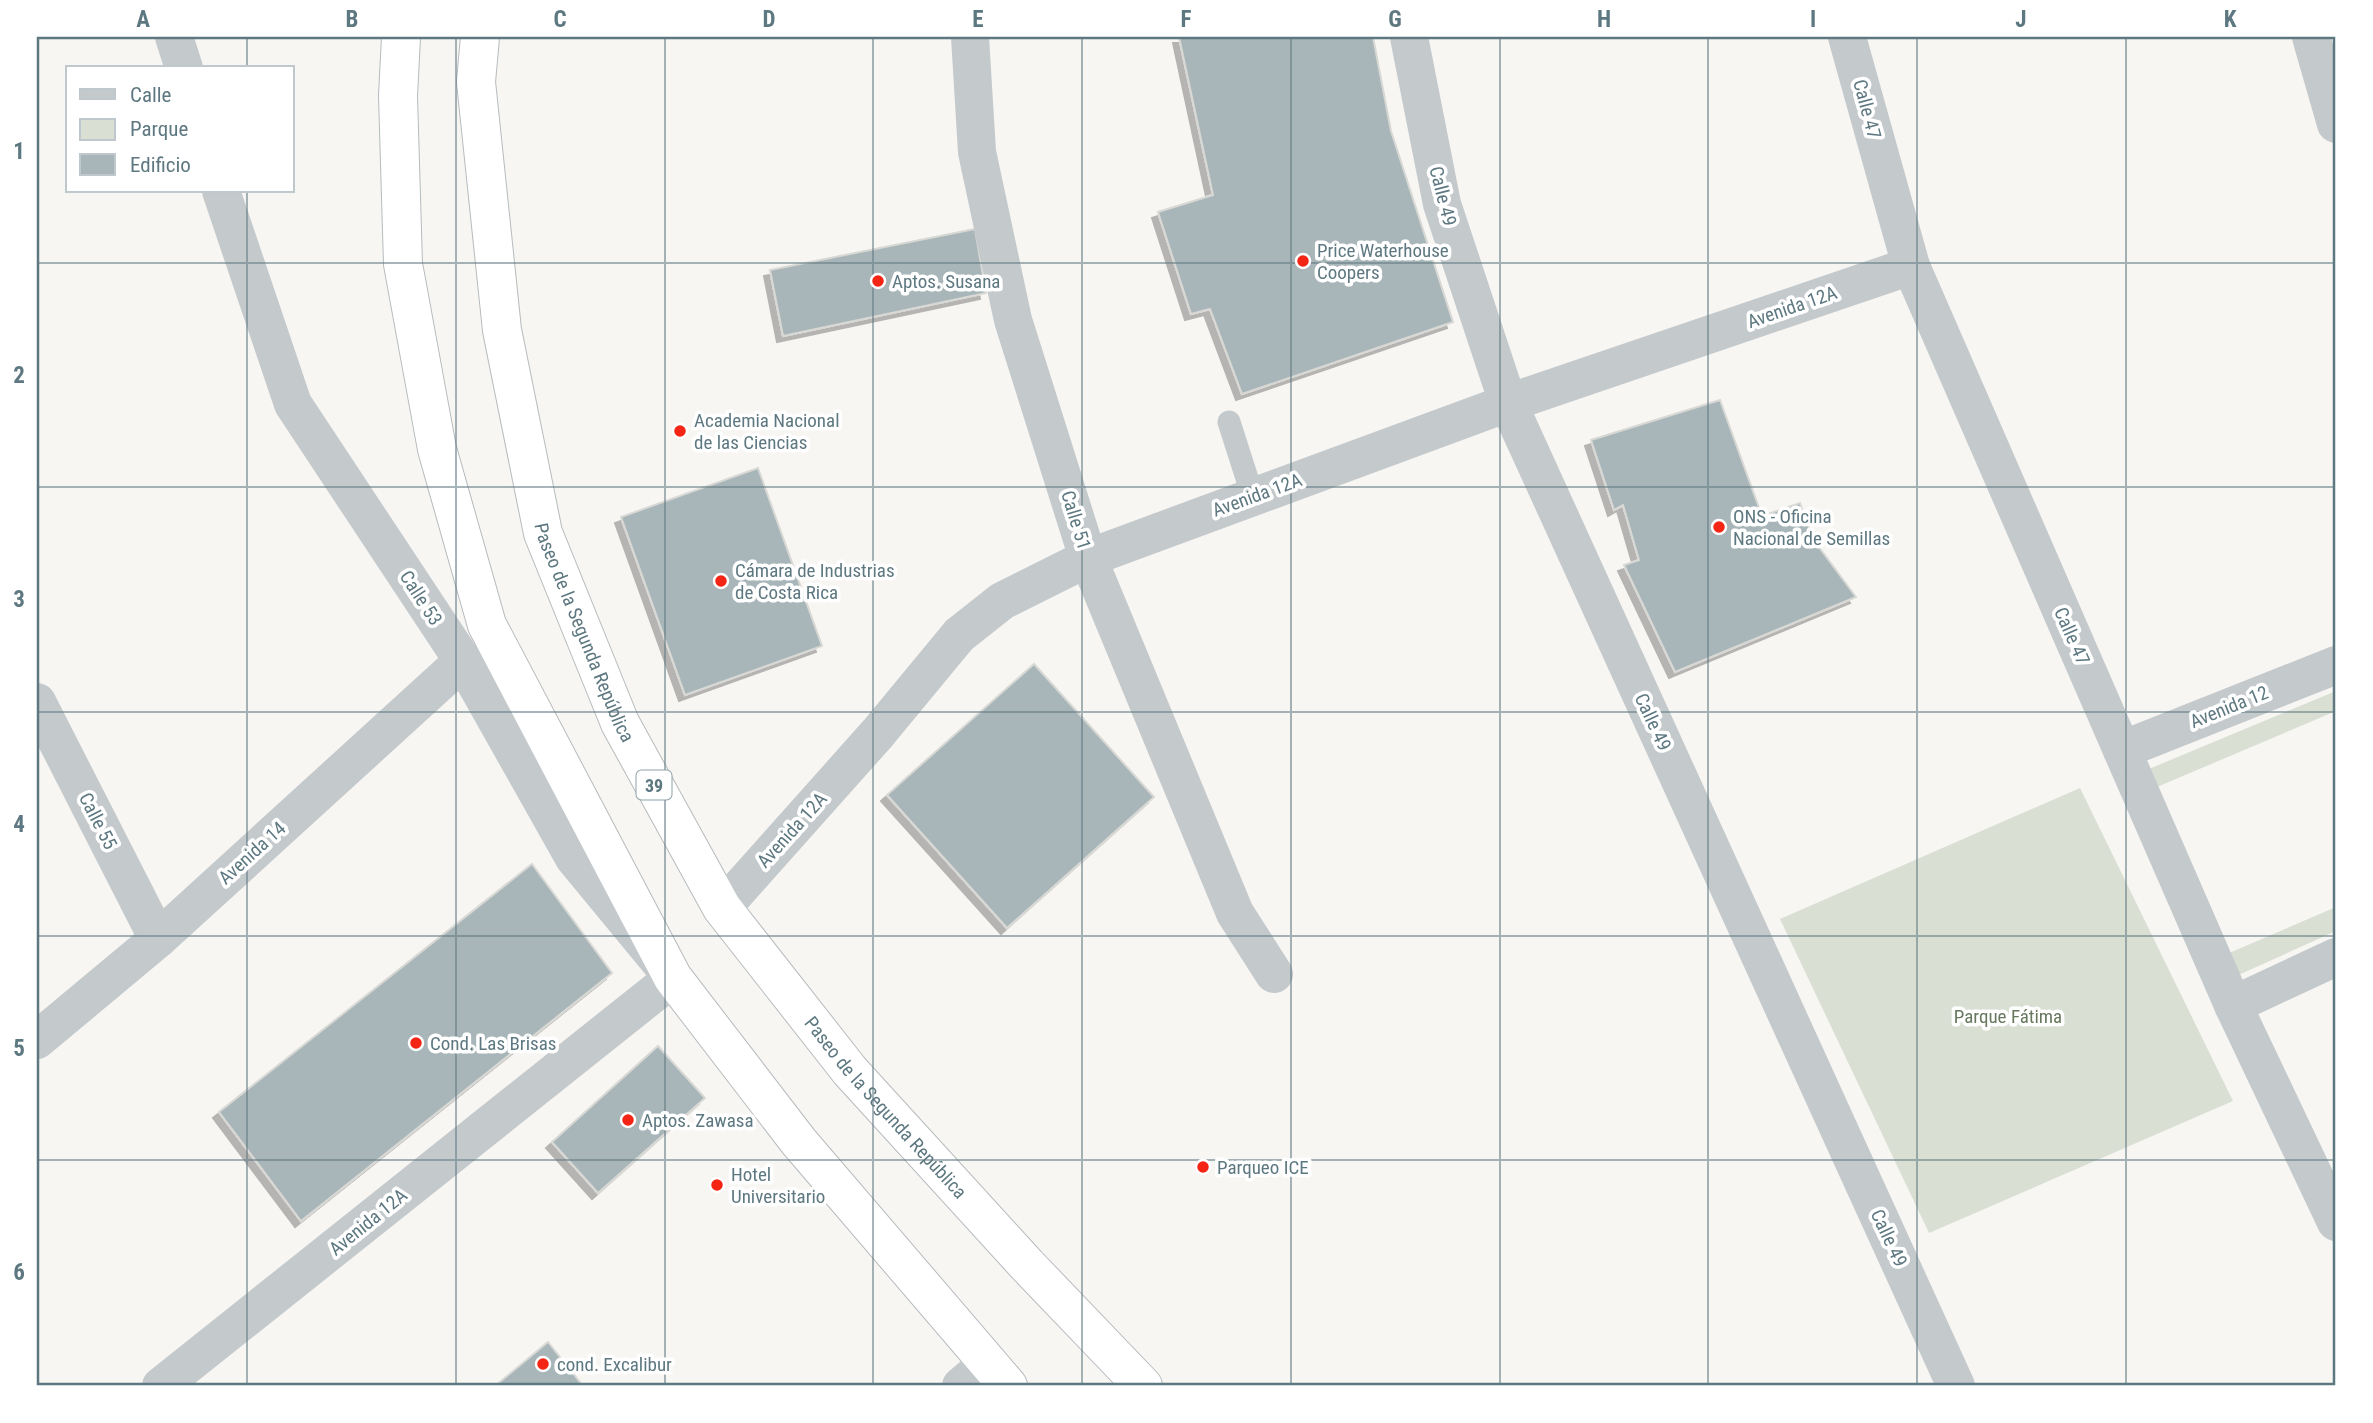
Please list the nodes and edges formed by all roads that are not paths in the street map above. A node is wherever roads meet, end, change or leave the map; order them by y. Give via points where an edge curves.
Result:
1 (174, 37) edge
2 (401, 37) edge
3 (481, 37) edge
4 (970, 37) edge
5 (1409, 37) edge
6 (1847, 37) edge
7 (2311, 37) edge
8 (183, 66) edge
9 (2336, 124) edge
10 (221, 192) edge
11 (1911, 266) junction
12 (1508, 403) junction
13 (1229, 422) dead end
14 (1253, 497) junction
15 (1088, 558) junction
16 (463, 661) junction
17 (2336, 664) edge
18 (37, 702) edge
19 (2122, 750) junction
20 (722, 908) junction
21 (159, 939) junction
22 (2336, 957) edge
23 (1274, 974) dead end
24 (673, 978) junction
25 (2233, 1005) junction
26 (37, 1040) edge
27 (2336, 1222) edge
28 (985, 1379) edge
29 (161, 1386) edge
30 (1143, 1386) edge
31 (1956, 1386) edge

1 - 8 street
2 - 24 highway via 398,96 403,264 437,449 484,613
3 - 20 highway, Paseo de la Segunda República / 39 via 476,82 502,330 543,533 620,723
4 - 15 street, Calle 51 via 977,152 1013,320
5 - 12 street, Calle 49 via 1442,204
6 - 11 street, Calle 47
7 - 9 street
10 - 16 street, Calle 53 via 293,404
11 - 12 street, Avenida 12A
11 - 19 street, Calle 47
12 - 14 street, Avenida 12A
12 - 31 street, Calle 49
13 - 14 lane
14 - 15 street, Avenida 12A
15 - 20 street, Avenida 12A via 1002,601 959,635
15 - 23 street, Calle 51 via 1235,913
16 - 21 street, Avenida 14
16 - 24 street, Calle 53 via 574,858
17 - 19 street, Avenida 12
18 - 21 street, Calle 55
19 - 25 street, Calle 47
20 - 30 highway, Paseo de la Segunda República / 39 via 850,1071
21 - 26 street, Avenida 14
22 - 25 street
24 - 28 highway
24 - 29 street, Avenida 12A
25 - 27 street, Calle 47

